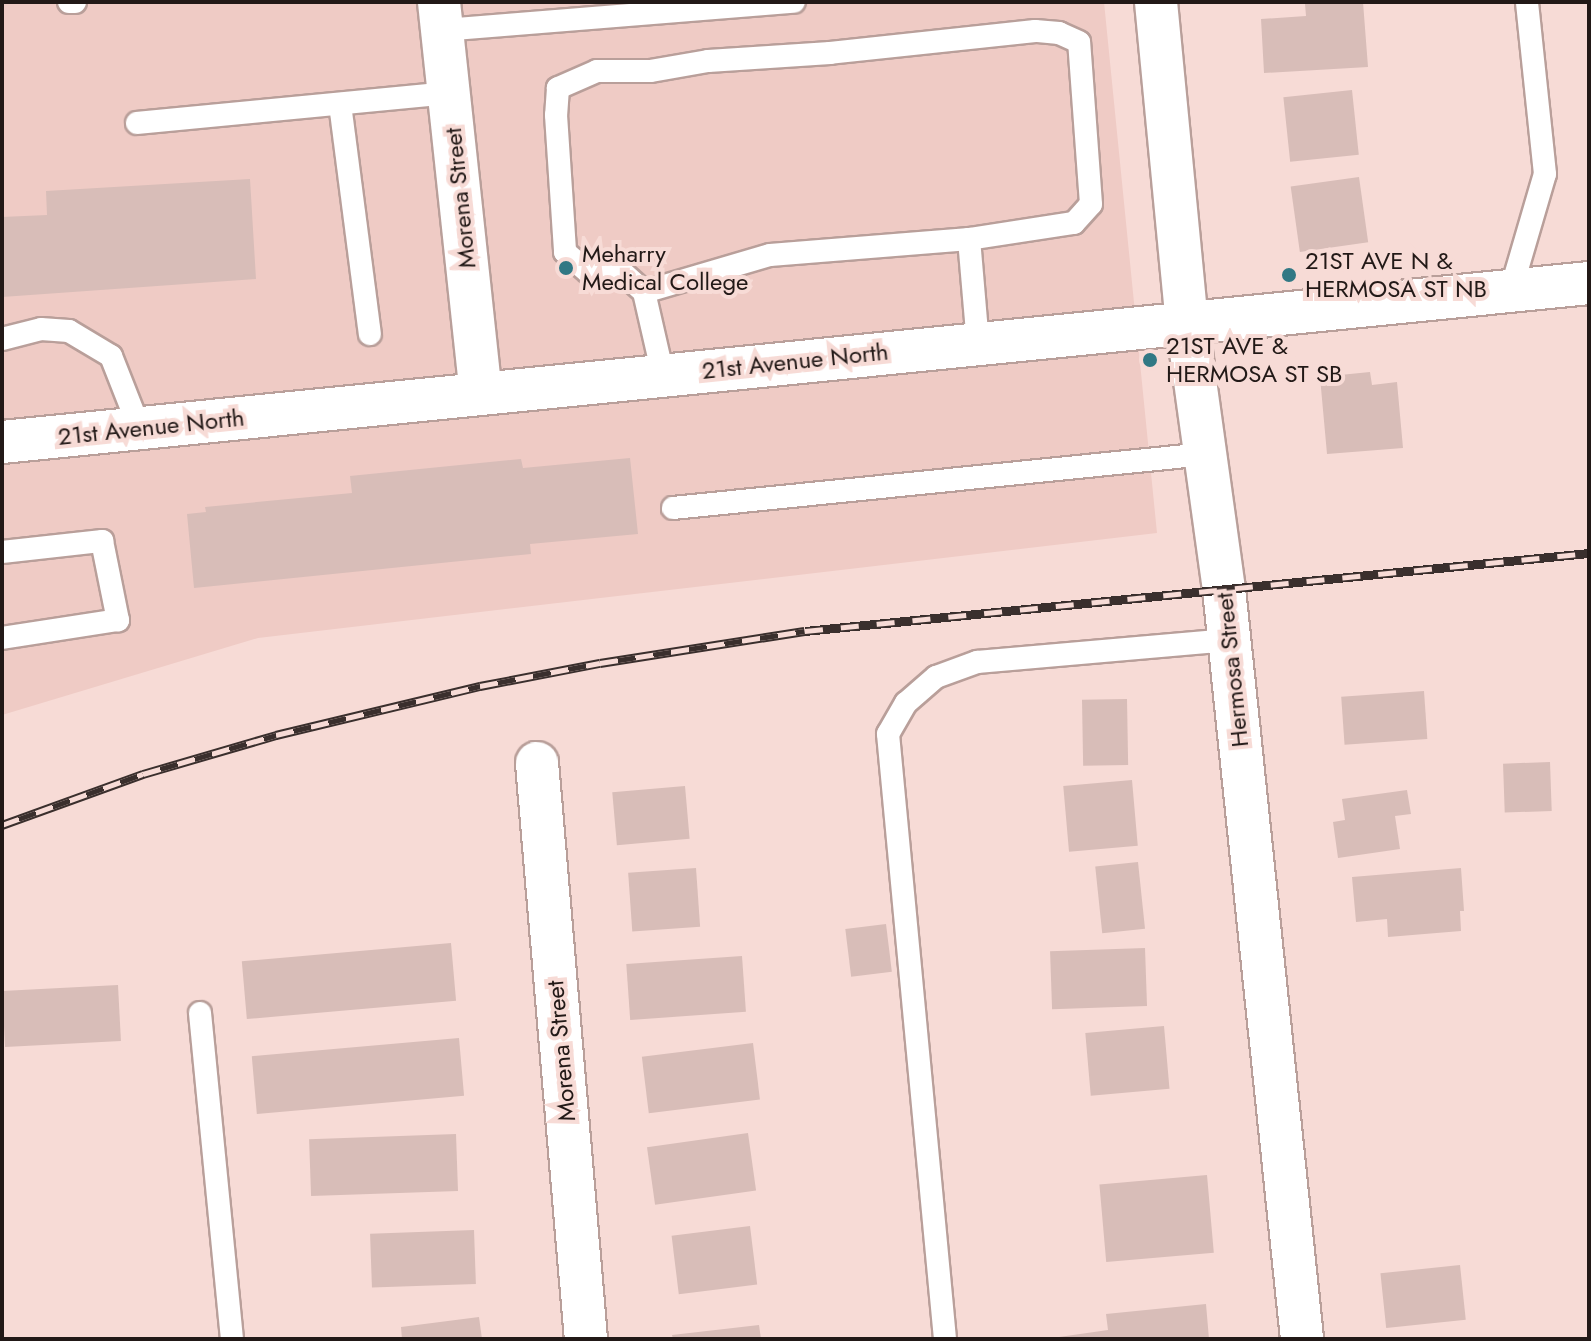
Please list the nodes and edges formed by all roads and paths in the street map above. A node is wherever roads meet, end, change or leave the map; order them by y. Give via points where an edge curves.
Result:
1 (783, 2) edge
2 (794, 2) edge
3 (1156, 2) edge
4 (1527, 2) edge
5 (441, 16) edge
6 (449, 93) junction
7 (340, 104) junction
8 (137, 123) dead end
9 (969, 239) junction
10 (1589, 283) edge
11 (1511, 290) junction
12 (644, 292) junction
13 (1187, 323) junction
14 (370, 334) dead end
15 (2, 339) edge
16 (978, 343) junction
17 (663, 375) junction
18 (481, 393) junction
19 (139, 427) junction
20 (2, 442) edge
21 (1206, 454) junction
22 (673, 508) dead end
23 (2, 552) edge
24 (2, 638) edge
25 (1229, 640) junction
26 (537, 763) dead end
27 (200, 1013) dead end
28 (232, 1339) edge
29 (586, 1339) edge
30 (945, 1339) edge
31 (1302, 1339) edge

1 - 2 lane
1 - 5 lane
3 - 13 street, Hermosa Street
4 - 11 lane via 1545,174
5 - 6 street, Morena Street
6 - 7 lane
6 - 18 street, Morena Street
7 - 8 lane
7 - 14 lane
9 - 12 lane via 770,255
9 - 12 lane via 1074,223 1091,204 1079,42 1035,31 650,71 597,71 558,88 565,252 588,272 623,273
9 - 16 lane
10 - 11 street, 21st Avenue North
11 - 13 street, 21st Avenue North
12 - 17 lane
13 - 16 street, 21st Avenue North
13 - 21 street, Hermosa Street
15 - 19 lane via 41,329 69,331 111,356
16 - 17 street, 21st Avenue North
17 - 18 street, 21st Avenue North
18 - 19 street, 21st Avenue North
19 - 20 street, 21st Avenue North
21 - 22 lane
21 - 25 street, Hermosa Street
23 - 24 lane via 102,541 118,620
25 - 30 lane via 977,662 936,677 906,703 888,734
25 - 31 street, Hermosa Street
26 - 29 street, Morena Street
27 - 28 lane

